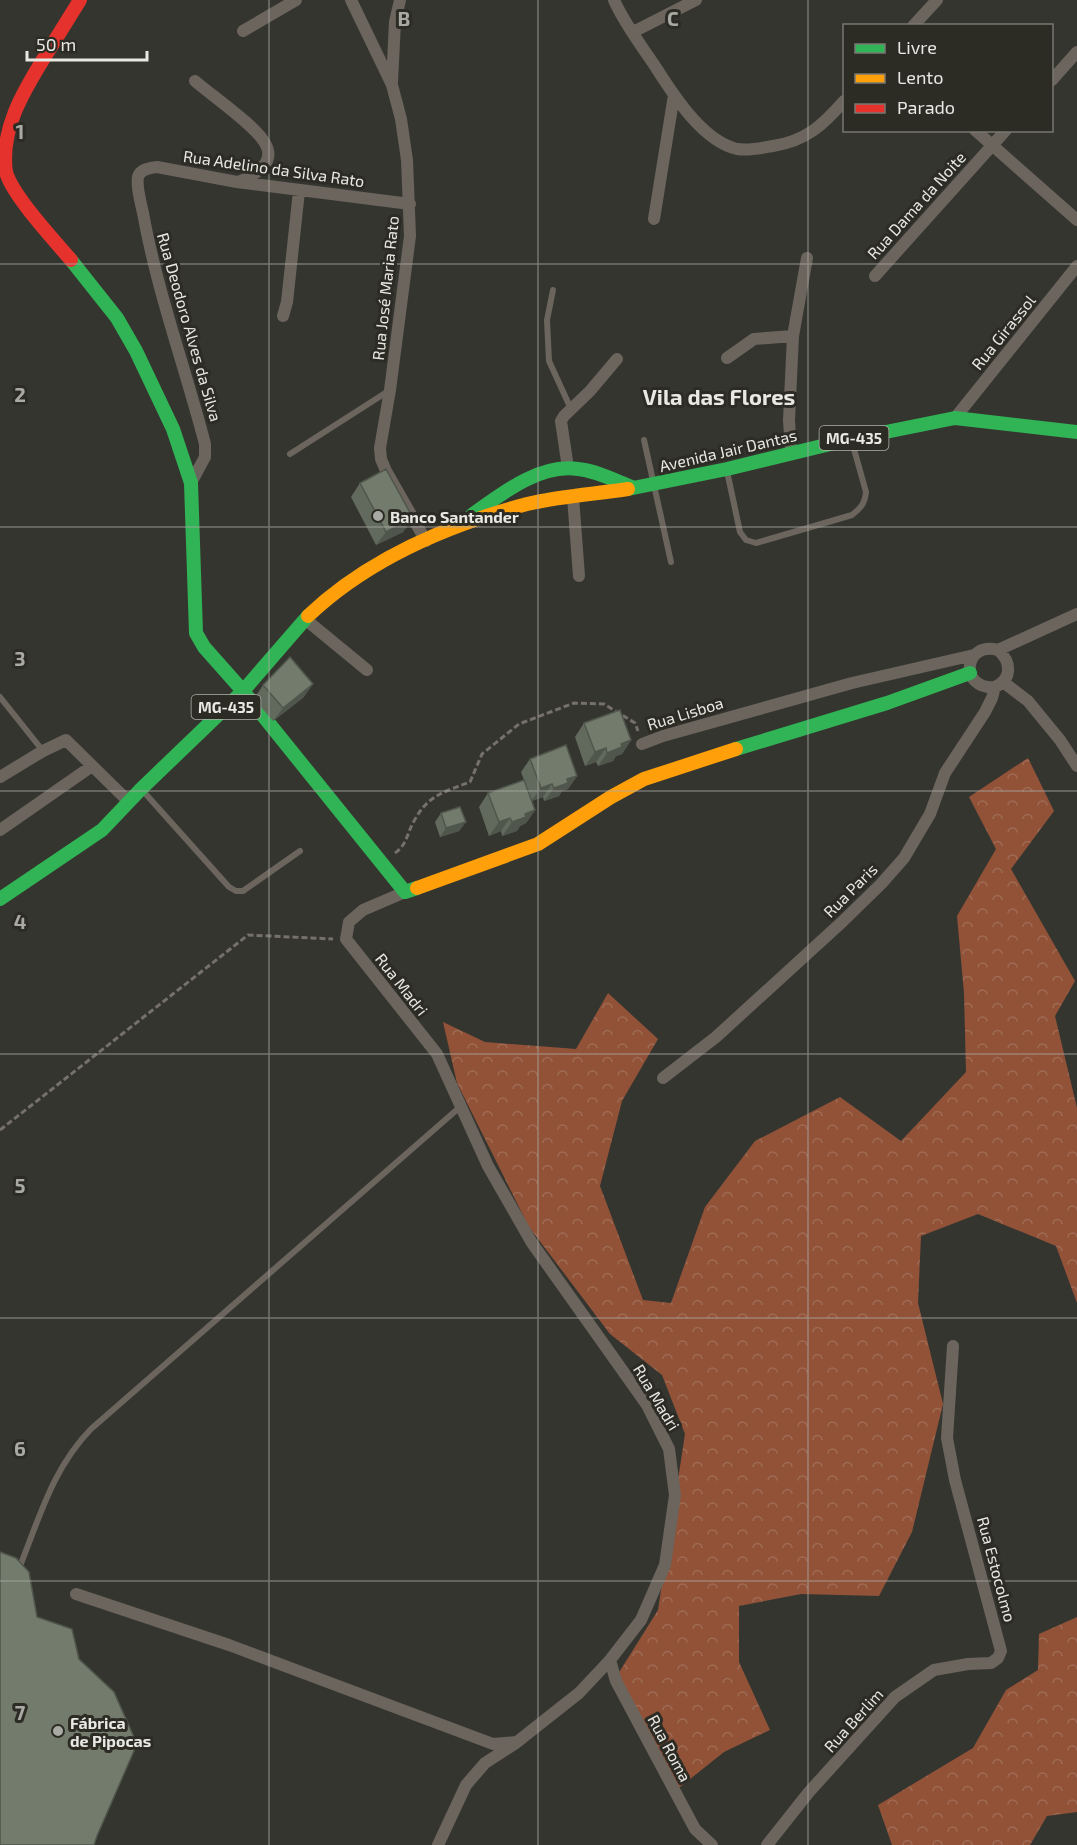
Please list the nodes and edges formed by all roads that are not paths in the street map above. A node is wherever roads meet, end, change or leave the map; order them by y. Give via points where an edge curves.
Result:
1 (80, 0) edge
2 (296, 0) edge
3 (351, 0) edge
4 (400, 0) edge
5 (696, 0) edge
6 (937, 0) edge
7 (611, 2) edge
8 (915, 24) edge
9 (243, 31) dead end
10 (633, 32) junction
11 (1077, 52) edge
12 (1053, 79) edge
13 (195, 81) dead end
14 (392, 85) junction
15 (674, 95) junction
16 (843, 102) edge
17 (977, 132) edge
18 (1003, 132) edge
19 (992, 145) junction
20 (138, 178) joint
21 (237, 182) junction
22 (299, 191) junction
23 (410, 204) junction
24 (654, 219) dead end
25 (1077, 220) edge
26 (807, 258) dead end
27 (1077, 266) edge
28 (875, 276) dead end
29 (553, 290) dead end
30 (283, 316) dead end
31 (793, 336) junction
32 (727, 358) dead end
33 (617, 359) dead end
34 (390, 390) junction
35 (571, 408) junction
36 (955, 418) junction
37 (1077, 432) edge
38 (851, 439) junction
39 (644, 440) dead end
40 (791, 452) junction
41 (290, 454) dead end
42 (568, 468) junction
43 (727, 469) junction
44 (191, 483) junction
45 (654, 484) junction
46 (634, 488) junction
47 (573, 496) junction
48 (457, 526) junction
49 (426, 541) junction
50 (671, 562) dead end
51 (579, 576) dead end
52 (1077, 614) edge
53 (305, 619) junction
54 (998, 650) junction
55 (974, 655) junction
56 (367, 670) dead end
57 (970, 673) junction
58 (999, 684) junction
59 (243, 691) junction
60 (0, 697) edge
61 (642, 744) road end
62 (43, 751) junction
63 (92, 766) junction
64 (1077, 766) edge
65 (1, 773) edge
66 (141, 789) junction
67 (129, 802) junction
68 (0, 830) edge
69 (300, 851) dead end
70 (405, 892) junction
71 (0, 899) edge
72 (663, 1078) dead end
73 (460, 1107) junction
74 (953, 1346) dead end
75 (20, 1566) edge
76 (76, 1594) dead end
77 (610, 1660) junction
78 (991, 1664) joint
79 (518, 1742) junction
80 (438, 1845) edge
81 (712, 1845) edge
82 (767, 1845) edge

1 - 44 street via 15,104 6,129 6,174 22,200 117,318 172,429
2 - 9 street
3 - 14 street, Rua José Maria Rato
4 - 14 street
5 - 10 street
6 - 8 street
7 - 10 street
10 - 15 street
11 - 12 street
13 - 21 street via 259,133 267,145 268,159 263,168
14 - 23 street, Rua José Maria Rato via 401,119
15 - 16 street via 698,124 718,141 737,149 785,144 807,136
15 - 24 street
17 - 19 street
18 - 19 street, Rua Dama da Noite
19 - 25 street
19 - 28 street, Rua Dama da Noite
20 - 21 street, Rua Adelino da Silva Rato via 141,172 157,167
20 - 44 street, Rua Deodoro Alves da Silva via 148,241 206,444 205,457
21 - 22 street, Rua Adelino da Silva Rato
22 - 23 street, Rua Adelino da Silva Rato
22 - 30 street
23 - 34 street, Rua José Maria Rato via 410,236
26 - 31 street
27 - 36 street, Rua Girassol
29 - 35 lane via 547,320 549,361
31 - 32 street via 754,339
31 - 40 street
33 - 35 street
34 - 41 lane
34 - 49 street, Rua José Maria Rato via 381,459
35 - 42 street via 561,421
36 - 37 street, Avenida Jair Dantas / MG-435
36 - 38 street, Avenida Jair Dantas / MG-435
38 - 40 street, Avenida Jair Dantas / MG-435
38 - 43 lane via 866,492 862,508 852,515 756,543 746,540 740,532
39 - 45 lane
40 - 43 street, Avenida Jair Dantas / MG-435
42 - 46 street, Avenida Jair Dantas
42 - 48 street, Avenida Jair Dantas via 542,474 494,498
43 - 45 street, Avenida Jair Dantas / MG-435
44 - 59 street via 196,633
45 - 46 street, Avenida Jair Dantas / MG-435
45 - 50 lane
46 - 47 street, Avenida Jair Dantas / MG-435
47 - 48 street, Avenida Jair Dantas / MG-435 via 529,504
47 - 51 street
48 - 49 street, Avenida Jair Dantas / MG-435
49 - 53 street, Avenida Jair Dantas / MG-435 via 342,586
52 - 54 street, Rua Lisboa
53 - 56 street
53 - 59 street, Avenida Jair Dantas / MG-435
54 - 55 street, Rua Lisboa via 985,648
54 - 58 street via 1009,664 1008,674
55 - 57 street
55 - 61 street, Rua Lisboa via 852,683
57 - 58 street via 979,685 987,688
57 - 70 street via 644,779 538,844
58 - 64 street via 1028,701
58 - 72 street, Rua Paris via 945,773 930,814 904,858 842,922 724,1029
59 - 66 street, Avenida Jair Dantas / MG-435
59 - 70 street
60 - 62 lane
62 - 63 street via 66,740
62 - 65 street
63 - 67 street
63 - 68 street
66 - 67 street, Avenida Jair Dantas / MG-435
66 - 69 lane via 236,891 243,891
67 - 71 street, Avenida Jair Dantas / MG-435 via 102,830
70 - 73 street, Rua Madri via 363,910 350,922 346,939 437,1054
73 - 75 lane via 73,1447 55,1479
73 - 77 street, Rua Madri via 532,1243 647,1405 669,1449 675,1495 665,1565 641,1620
74 - 78 street, Rua Estocolmo via 947,1438 1001,1646 1000,1654
76 - 79 street via 229,1645 493,1744
77 - 79 street, Rua Madri via 579,1693
77 - 81 street, Rua Roma via 616,1681 695,1829
78 - 82 street, Rua Berlim via 934,1670 895,1697
79 - 80 street, Rua Madri via 485,1763 466,1785

